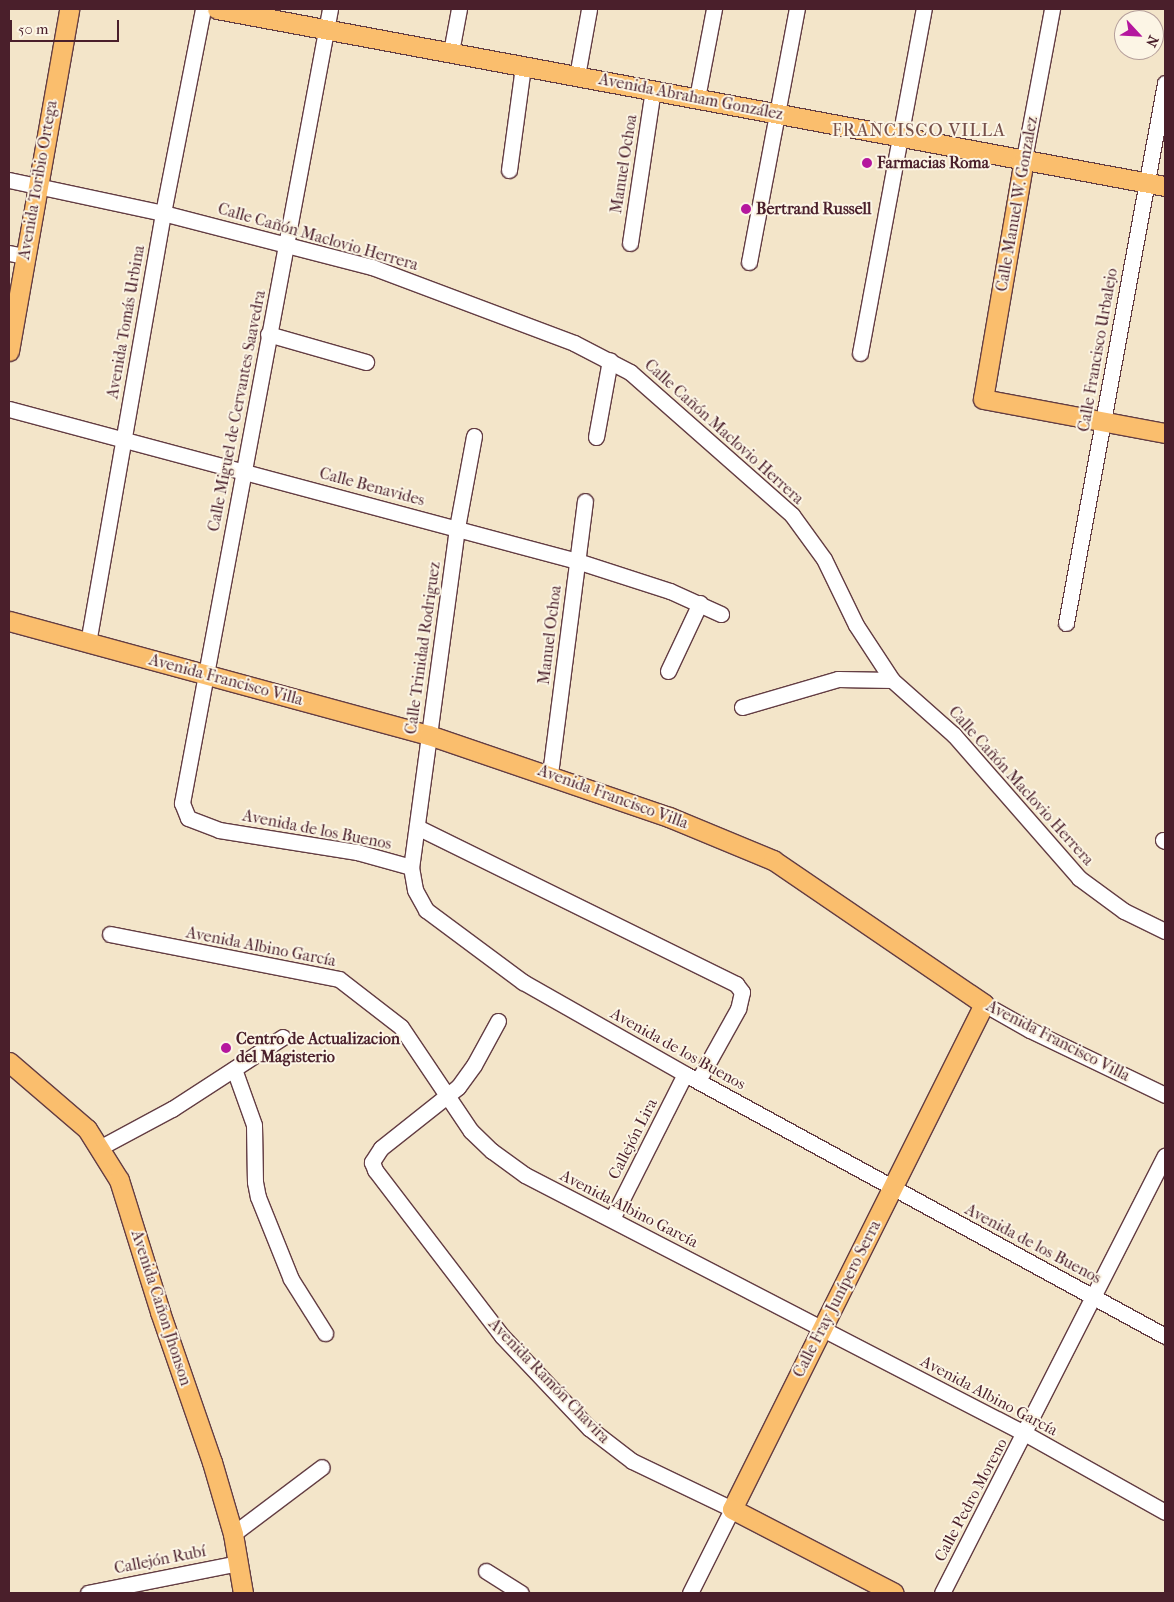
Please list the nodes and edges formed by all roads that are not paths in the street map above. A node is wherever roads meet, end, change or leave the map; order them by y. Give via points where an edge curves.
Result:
1 (68, 9) edge
2 (203, 9) edge
3 (217, 9) edge
4 (330, 9) edge
5 (459, 9) edge
6 (589, 9) edge
7 (714, 9) edge
8 (797, 9) edge
9 (924, 9) edge
10 (1052, 9) edge
11 (326, 28) junction
12 (451, 52) junction
13 (524, 66) junction
14 (576, 76) junction
15 (1165, 83) edge
16 (653, 90) junction
17 (697, 98) junction
18 (777, 113) junction
19 (900, 136) junction
20 (1024, 159) junction
21 (509, 170) dead end
22 (9, 180) edge
23 (1156, 184) edge
24 (37, 185) junction
25 (163, 213) junction
26 (630, 242) dead end
27 (286, 244) junction
28 (17, 254) edge
29 (749, 262) dead end
30 (268, 334) junction
31 (9, 351) edge
32 (860, 353) dead end
33 (610, 360) junction
34 (366, 362) dead end
35 (9, 409) edge
36 (1103, 420) junction
37 (1165, 433) edge
38 (474, 436) dead end
39 (596, 437) dead end
40 (124, 440) junction
41 (242, 471) junction
42 (585, 501) dead end
43 (457, 528) junction
44 (577, 561) junction
45 (700, 603) junction
46 (721, 614) dead end
47 (9, 621) edge
48 (1066, 623) dead end
49 (88, 643) junction
50 (668, 671) dead end
51 (208, 676) junction
52 (892, 680) junction
53 (742, 707) dead end
54 (429, 735) junction
55 (550, 774) junction
56 (188, 818) joint
57 (417, 827) junction
58 (411, 867) junction
59 (1165, 931) edge
60 (110, 934) dead end
61 (984, 1004) junction
62 (498, 1021) dead end
63 (284, 1037) dead end
64 (9, 1062) edge
65 (234, 1069) junction
66 (685, 1074) junction
67 (698, 1081) junction
68 (1165, 1095) edge
69 (447, 1098) junction
70 (101, 1147) junction
71 (1165, 1156) edge
72 (893, 1187) junction
73 (612, 1219) junction
74 (1094, 1297) junction
75 (822, 1328) junction
76 (325, 1333) dead end
77 (1165, 1336) edge
78 (1026, 1434) junction
79 (322, 1467) dead end
80 (732, 1510) junction
81 (1165, 1512) edge
82 (233, 1534) junction
83 (238, 1563) junction
84 (486, 1571) dead end
85 (88, 1593) edge
86 (242, 1593) edge
87 (521, 1593) edge
88 (690, 1593) edge
89 (894, 1593) edge
90 (942, 1593) edge

1 - 24 main road, Avenida Toribio Ortega
2 - 25 street, Avenida Tomás Urbina
3 - 11 main road, Avenida Abraham González
4 - 11 street, Calle Miguel de Cervantes Saavedra
5 - 12 street
6 - 14 street
7 - 17 street
8 - 18 street
9 - 19 street
10 - 20 street, Calle Manuel W. Gonzalez
11 - 12 main road, Avenida Abraham González
11 - 27 street, Calle Miguel de Cervantes Saavedra
12 - 13 main road, Avenida Abraham González
13 - 14 main road, Avenida Abraham González
13 - 21 street
14 - 16 main road, Avenida Abraham González
15 - 23 street, Calle Francisco Urbalejo
16 - 17 main road, Avenida Abraham González
16 - 26 street, Manuel Ochoa
17 - 18 main road, Avenida Abraham González
18 - 19 main road, Avenida Abraham González
18 - 29 street
19 - 20 main road, Avenida Abraham González
19 - 32 street
20 - 23 main road, Avenida Abraham González
20 - 36 main road, Calle Manuel W. Gonzalez via 983,400
22 - 24 street, Calle Cañón Maclovio Herrera
23 - 36 street, Calle Francisco Urbalejo
24 - 25 street, Calle Cañón Maclovio Herrera
24 - 28 main road, Avenida Toribio Ortega
25 - 27 street, Calle Cañón Maclovio Herrera
25 - 40 street, Avenida Tomás Urbina
27 - 30 street, Calle Miguel de Cervantes Saavedra
27 - 33 street, Calle Cañón Maclovio Herrera via 406,278
28 - 31 main road, Avenida Toribio Ortega
30 - 34 street
30 - 41 street, Calle Miguel de Cervantes Saavedra
33 - 39 street
33 - 52 street, Calle Cañón Maclovio Herrera via 648,386 792,515 824,559 856,625
35 - 40 street, Calle Benavides
36 - 37 main road
36 - 48 street, Calle Francisco Urbalejo
38 - 43 street, Calle Trinidad Rodriguez
40 - 41 street, Calle Benavides
40 - 49 street, Avenida Tomás Urbina
41 - 43 street, Calle Benavides
41 - 51 street, Calle Miguel de Cervantes Saavedra
42 - 44 street, Manuel Ochoa
43 - 44 street, Calle Benavides
43 - 54 street, Calle Trinidad Rodriguez
44 - 45 street, Calle Benavides
44 - 55 street, Manuel Ochoa
45 - 46 street, Calle Benavides
45 - 50 street
47 - 49 main road, Avenida Francisco Villa
49 - 51 main road, Avenida Francisco Villa
51 - 54 main road, Avenida Francisco Villa
51 - 56 street, Calle Miguel de Cervantes Saavedra via 182,803
52 - 53 street via 838,679
52 - 59 street, Calle Cañón Maclovio Herrera via 954,735 1079,878 1124,911
54 - 55 main road, Avenida Francisco Villa
54 - 57 street, Calle Trinidad Rodriguez
55 - 61 main road, Avenida Francisco Villa via 670,817 773,860
56 - 58 street, Avenida de los Buenos via 219,830 357,852
57 - 58 street, Calle Trinidad Rodriguez
57 - 67 street via 736,984 742,992 738,1008
58 - 66 street, Avenida de los Buenos via 415,890 426,910 523,982
60 - 69 street, Avenida Albino García via 339,979 401,1026 414,1041
61 - 68 street, Avenida Francisco Villa via 1030,1030
61 - 72 main road, Calle Fray Junípero Serra
62 - 69 street via 474,1065
63 - 65 street
64 - 70 main road, Avenida Cañon Jhonson via 87,1129
65 - 70 street via 172,1109
65 - 76 street via 254,1126 254,1182 258,1197 291,1280
66 - 67 street, Avenida de los Buenos
66 - 73 street, Callejón Lira
67 - 72 street, Avenida de los Buenos
69 - 73 street, Avenida Albino García via 471,1131 492,1151 525,1174
69 - 80 street, Avenida Ramón Chavira via 390,1139 374,1156 372,1162 382,1180 502,1336 589,1428 632,1461
70 - 82 main road, Avenida Cañon Jhonson via 119,1180
71 - 74 street, Calle Pedro Moreno
72 - 74 street, Avenida de los Buenos
72 - 75 main road, Calle Fray Junípero Serra
73 - 75 street, Avenida Albino García
74 - 77 street, Avenida de los Buenos
74 - 78 street, Calle Pedro Moreno
75 - 78 street, Avenida Albino García
75 - 80 main road, Calle Fray Junípero Serra
78 - 81 street, Avenida Albino García
78 - 90 street, Calle Pedro Moreno
79 - 82 street
80 - 88 street, Calle Fray Junípero Serra
80 - 89 main road, Avenida Ramón Chavira
82 - 83 main road, Avenida Cañon Jhonson
83 - 85 street, Callejón Rubí
83 - 86 main road, Avenida Cañon Jhonson
84 - 87 street

